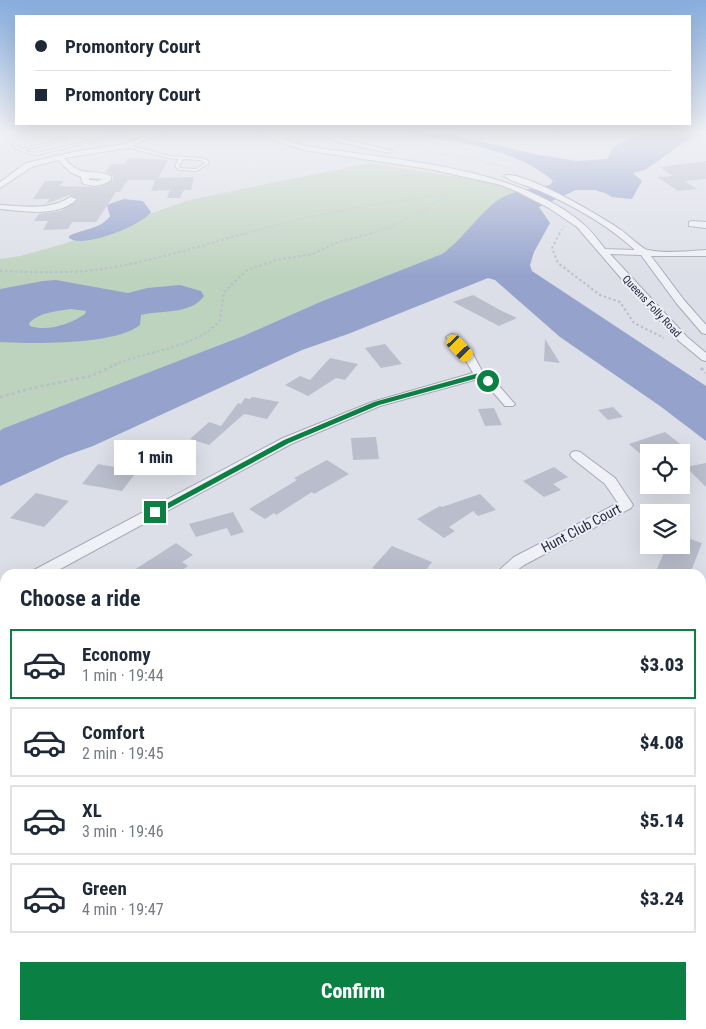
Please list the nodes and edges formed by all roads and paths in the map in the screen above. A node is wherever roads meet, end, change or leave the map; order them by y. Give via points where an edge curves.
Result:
1 (491, 180) edge
2 (520, 180) edge
3 (73, 199) dead end
4 (0, 207) edge
5 (562, 220) dead end
6 (692, 224) dead end
7 (706, 225) edge
8 (602, 251) junction
9 (645, 253) junction
10 (706, 253) edge
11 (0, 271) edge
12 (706, 331) edge
13 (451, 337) dead end
14 (668, 342) dead end
15 (706, 358) edge
16 (700, 367) dead end
17 (706, 372) edge
18 (479, 375) junction
19 (0, 397) edge
20 (509, 404) dead end
21 (576, 455) dead end
22 (48, 569) edge
23 (509, 569) edge

1 - 8 street, Queens Folly Road via 522,190 552,206 580,225
2 - 9 street, Queens Folly Road via 610,226
3 - 4 street via 49,208
5 - 14 path via 565,226 552,248 558,263 600,295 620,302 634,323 663,336
6 - 7 street
8 - 9 street, Queens Folly Road
8 - 15 street, Queens Folly Road via 683,339
9 - 10 street
9 - 12 street, Queens Folly Road
11 - 19 path via 102,269 376,203 419,198 436,192 446,197 378,232 338,242 314,254 276,260 247,270 224,292 220,320 203,335 130,358 91,376
13 - 18 street via 470,358
16 - 17 path
18 - 20 street
18 - 22 street via 376,404 287,441
21 - 23 street, Hunt Club Court via 610,481 626,505

